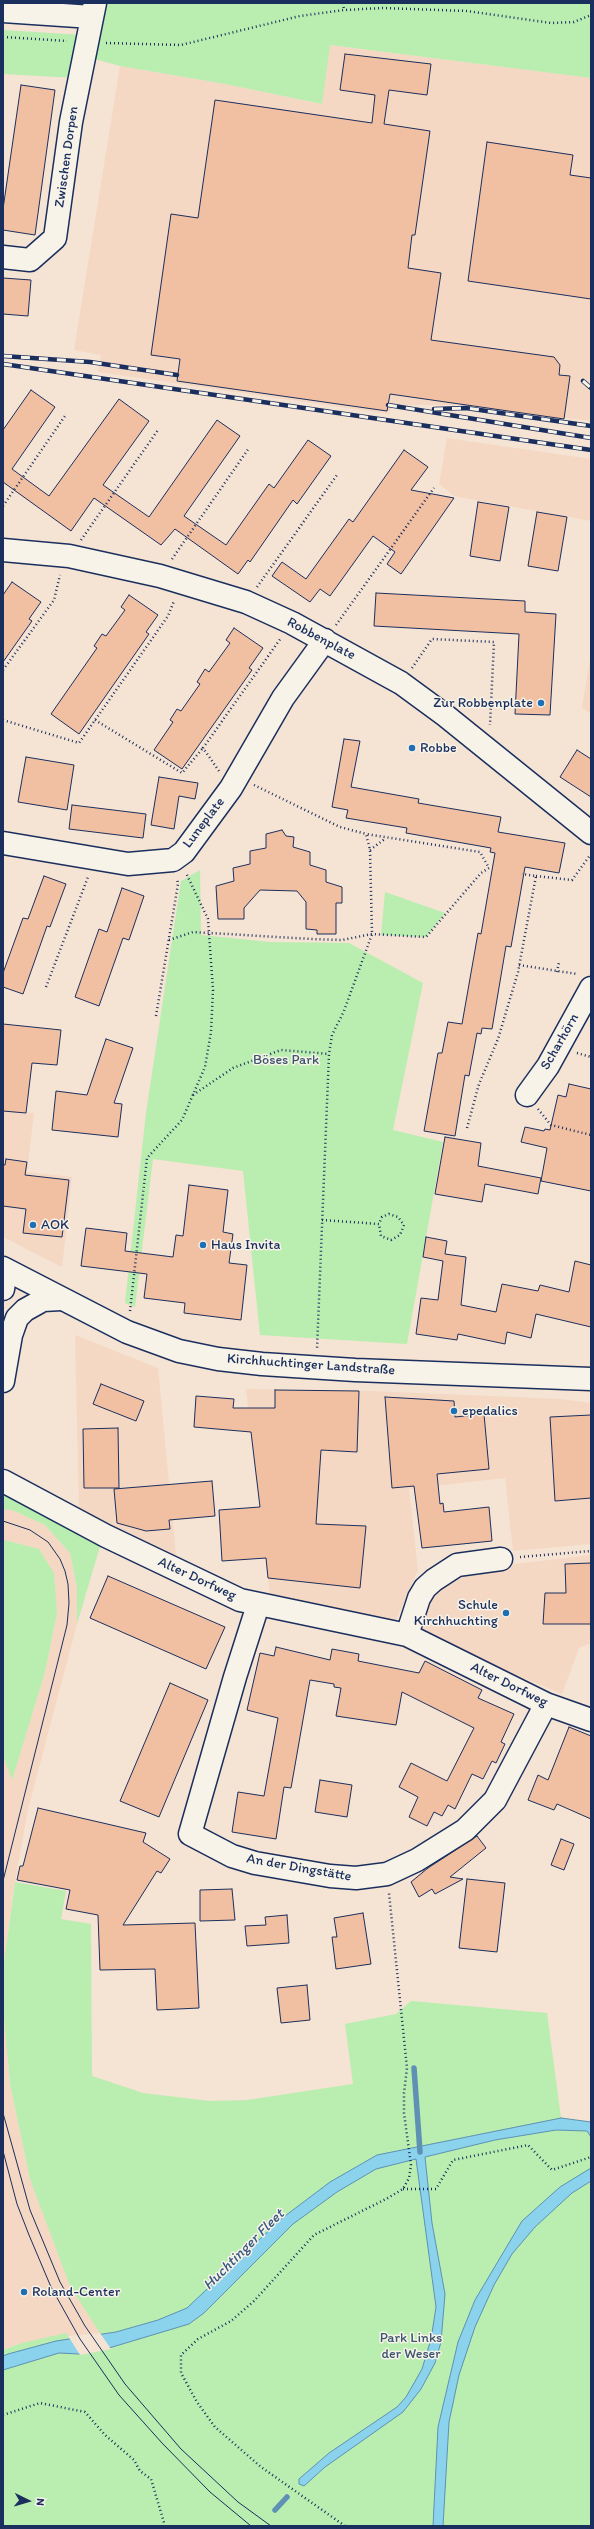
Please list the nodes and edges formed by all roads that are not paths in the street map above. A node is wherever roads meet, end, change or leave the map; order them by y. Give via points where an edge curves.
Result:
1 (94, 10) edge
2 (3, 11) edge
3 (3, 257) edge
4 (3, 550) edge
5 (325, 640) junction
6 (591, 833) edge
7 (3, 843) edge
8 (588, 981) edge
9 (527, 1095) road end
10 (4, 1275) edge
11 (61, 1299) junction
12 (591, 1379) edge
13 (3, 1381) edge
14 (5, 1482) edge
15 (501, 1559) road end
16 (258, 1605) junction
17 (407, 1635) junction
18 (546, 1704) junction
19 (591, 1720) edge

1 - 2 street, Zwischen Dorpen
1 - 3 street, Zwischen Dorpen via 71,122 55,238 30,260
4 - 5 street, Robbenplate via 69,556 160,576 246,602
5 - 6 street, Robbenplate via 401,683
5 - 7 street, Luneplate via 283,698 235,781 176,858 128,864
8 - 9 street, Scharhörn via 548,1066
10 - 11 street, Kirchhuchtinger Landstraße
11 - 12 street, Kirchhuchtinger Landstraße via 127,1332 180,1351 218,1358 316,1368
11 - 13 street via 43,1300 25,1310 17,1318 11,1335
14 - 16 street, Alter Dorfweg via 198,1581
15 - 17 street via 457,1565 434,1580 419,1598
16 - 17 street, Alter Dorfweg
16 - 18 street, An der Dingstätte via 190,1834 232,1856 255,1863 356,1878 387,1874 416,1860 465,1830 495,1800
17 - 18 street, Alter Dorfweg
18 - 19 street, Alter Dorfweg

